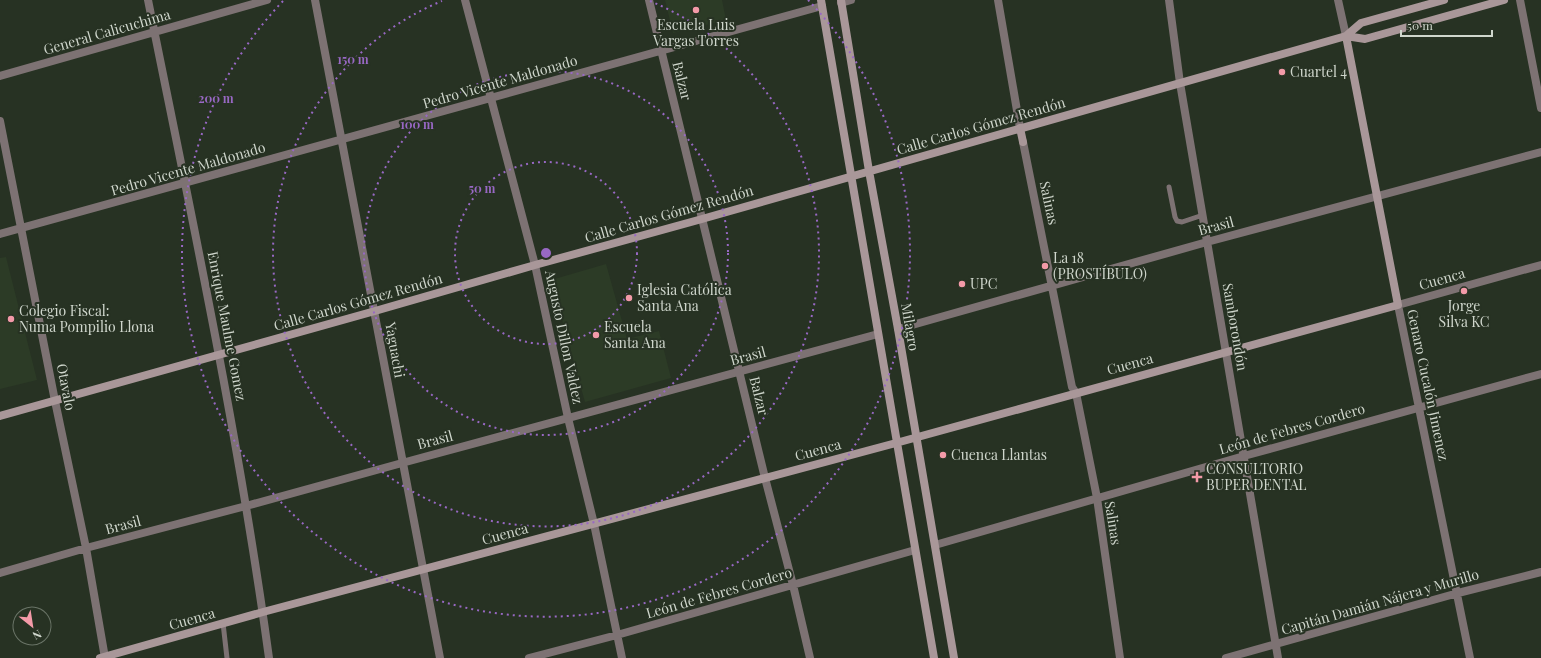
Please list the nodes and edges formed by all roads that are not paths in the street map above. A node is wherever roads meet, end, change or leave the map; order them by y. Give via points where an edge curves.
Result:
1 (148, 0) edge
2 (267, 0) edge
3 (315, 0) edge
4 (465, 0) edge
5 (649, 0) edge
6 (851, 0) edge
7 (998, 0) edge
8 (1169, 0) edge
9 (1338, 0) edge
10 (1444, 0) edge
11 (1504, 0) edge
12 (1520, 0) edge
13 (841, 2) edge
14 (821, 3) edge
15 (155, 32) junction
16 (1346, 36) junction
17 (661, 51) junction
18 (0, 76) edge
19 (1180, 83) junction
20 (491, 98) junction
21 (1541, 108) edge
22 (0, 121) edge
23 (1020, 128) junction
24 (342, 139) junction
25 (1024, 142) joint
26 (1541, 152) edge
27 (868, 171) junction
28 (851, 176) junction
29 (185, 183) junction
30 (1169, 187) dead end
31 (1377, 196) junction
32 (1203, 215) junction
33 (702, 219) junction
34 (21, 228) junction
35 (0, 234) edge
36 (1207, 242) junction
37 (535, 265) junction
38 (1541, 265) edge
39 (1053, 285) junction
40 (1398, 305) junction
41 (375, 311) junction
42 (898, 328) junction
43 (878, 334) junction
44 (1226, 352) junction
45 (220, 355) junction
46 (740, 372) junction
47 (1541, 374) edge
48 (1074, 390) junction
49 (55, 401) junction
50 (1420, 407) junction
51 (0, 416) edge
52 (568, 418) junction
53 (916, 437) junction
54 (896, 443) junction
55 (1244, 456) junction
56 (402, 463) junction
57 (765, 478) junction
58 (1097, 498) junction
59 (246, 506) junction
60 (594, 524) junction
61 (935, 545) junction
62 (86, 548) junction
63 (915, 550) junction
64 (422, 570) junction
65 (1541, 572) edge
66 (0, 573) edge
67 (793, 585) junction
68 (1458, 593) junction
69 (263, 612) junction
70 (223, 624) junction
71 (617, 635) junction
72 (1276, 644) junction
73 (103, 658) edge
74 (227, 658) edge
75 (269, 658) edge
76 (440, 658) edge
77 (529, 658) edge
78 (622, 658) edge
79 (810, 658) edge
80 (934, 658) edge
81 (954, 658) edge
82 (1120, 658) edge
83 (1226, 658) edge
84 (1278, 658) edge
85 (1470, 658) edge

1 - 15 street, Enrique Maulme Gomez
2 - 15 street, General Calicuchima
3 - 24 street, Yaguachi
4 - 20 street, Augusto Dillon Valdez
5 - 17 street, Balzar
6 - 13 street
7 - 23 street
8 - 19 street, Samborondón
9 - 16 street, Genaro Cucalón Jimenez
10 - 16 main road, Calle Carlos Gómez Rendón via 1361,23
11 - 16 main road, Calle Carlos Gómez Rendón via 1365,39
12 - 21 street
13 - 27 main road, Milagro
14 - 17 street, Pedro Vicente Maldonado
14 - 28 main road
15 - 18 street, General Calicuchima
15 - 29 street, Enrique Maulme Gomez
16 - 19 main road, Calle Carlos Gómez Rendón
16 - 31 main road, Genaro Cucalón Jimenez
17 - 20 street, Pedro Vicente Maldonado
17 - 33 street, Balzar
19 - 23 main road, Calle Carlos Gómez Rendón
19 - 32 street, Samborondón
20 - 24 street, Pedro Vicente Maldonado
20 - 37 street, Augusto Dillon Valdez
22 - 34 street, Otavalo
23 - 25 main road
23 - 27 main road, Calle Carlos Gómez Rendón
24 - 29 street, Pedro Vicente Maldonado
24 - 41 street, Yaguachi
25 - 39 street, Salinas
26 - 31 street, Brasil
27 - 28 main road, Calle Carlos Gómez Rendón
27 - 42 main road, Milagro
28 - 33 main road, Calle Carlos Gómez Rendón
28 - 43 main road
29 - 34 street, Pedro Vicente Maldonado
29 - 45 street, Enrique Maulme Gomez
30 - 32 lane via 1177,221 1182,222
31 - 36 street, Brasil
31 - 40 main road, Genaro Cucalón Jimenez
32 - 36 street, Samborondón
33 - 37 main road, Calle Carlos Gómez Rendón
33 - 46 street, Balzar
34 - 35 street, Pedro Vicente Maldonado
34 - 49 street, Otavalo
36 - 39 street, Brasil
36 - 44 street, Samborondón
37 - 41 main road, Calle Carlos Gómez Rendón
37 - 52 street, Augusto Dillon Valdez
38 - 40 street, Cuenca
39 - 42 street, Brasil
39 - 48 street, Salinas
40 - 44 main road, Cuenca
40 - 50 street, Genaro Cucalón Jimenez
41 - 45 main road, Calle Carlos Gómez Rendón
41 - 56 street, Yaguachi
42 - 53 main road, Milagro
43 - 46 street, Brasil
43 - 54 main road
44 - 48 main road, Cuenca
44 - 55 street, Samborondón
45 - 49 main road, Calle Carlos Gómez Rendón
45 - 59 street, Enrique Maulme Gomez
46 - 52 street, Brasil
46 - 57 street, Balzar
47 - 50 street, León de Febres Cordero
48 - 53 main road, Cuenca
48 - 58 street, Salinas
49 - 51 main road, Calle Carlos Gómez Rendón
49 - 62 street, Otavalo
50 - 55 street, León de Febres Cordero
50 - 68 street, Genaro Cucalón Jimenez
52 - 56 street, Brasil
52 - 60 street, Augusto Dillon Valdez
53 - 54 main road, Cuenca
53 - 61 main road, Milagro
54 - 57 main road, Cuenca
54 - 63 main road
55 - 58 street, León de Febres Cordero
55 - 72 street, Samborondón
56 - 59 street, Brasil
56 - 64 street, Yaguachi
57 - 60 main road, Cuenca
57 - 67 street, Balzar
58 - 61 street, León de Febres Cordero
58 - 82 street, Salinas
59 - 62 street, Brasil
59 - 69 street, Enrique Maulme Gomez
60 - 64 main road, Cuenca
60 - 71 street, Augusto Dillon Valdez
61 - 81 main road, Milagro
62 - 66 street, Brasil
62 - 73 street, Otavalo
63 - 67 street, León de Febres Cordero
63 - 80 main road
64 - 69 main road, Cuenca
64 - 76 street, Yaguachi
65 - 68 street, Capitán Damián Nájera y Murillo
67 - 71 street, León de Febres Cordero
67 - 79 street, Balzar
68 - 72 street, Capitán Damián Nájera y Murillo
68 - 85 street, Genaro Cucalón Jimenez
69 - 70 main road, Cuenca
69 - 75 street, Enrique Maulme Gomez
70 - 73 main road, Cuenca
70 - 74 lane
71 - 77 street, León de Febres Cordero
71 - 78 street, Augusto Dillon Valdez
72 - 83 street, Capitán Damián Nájera y Murillo
72 - 84 street, Samborondón

